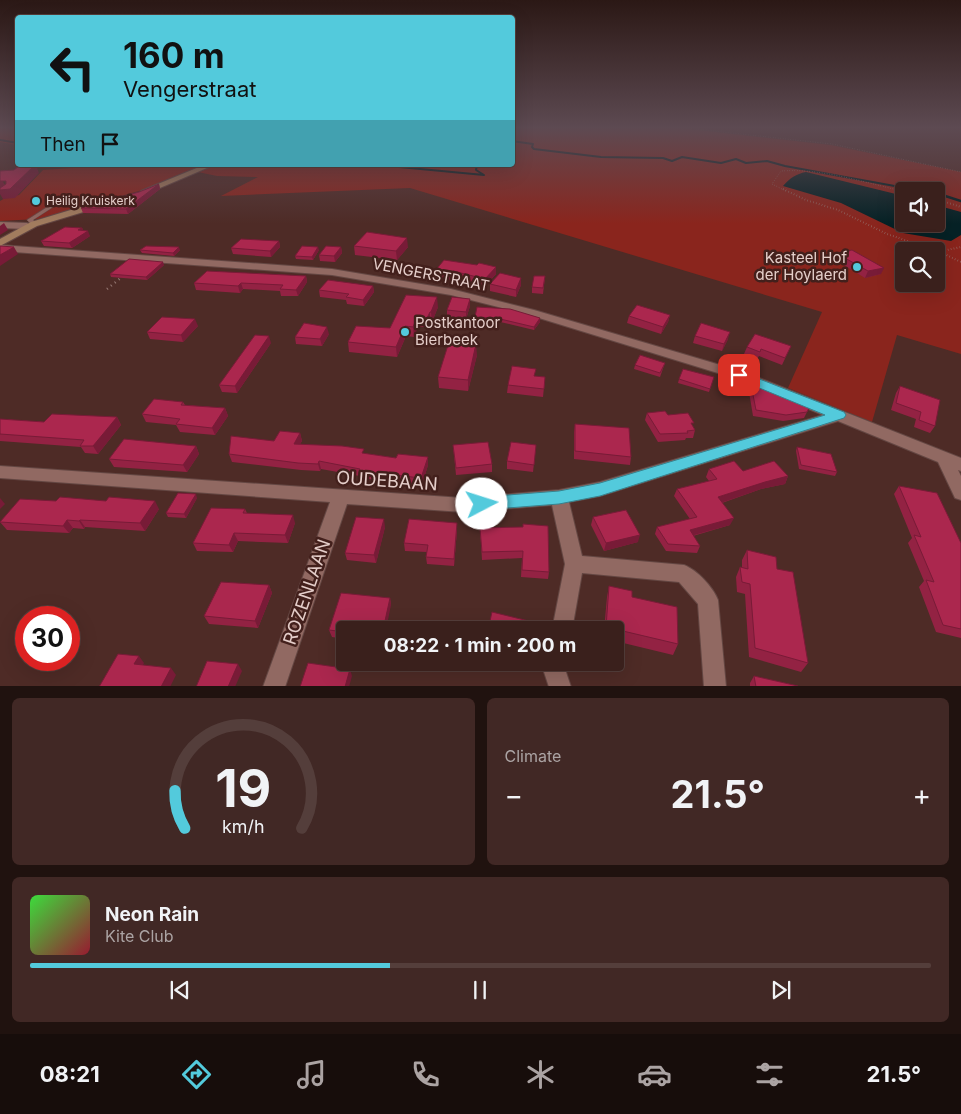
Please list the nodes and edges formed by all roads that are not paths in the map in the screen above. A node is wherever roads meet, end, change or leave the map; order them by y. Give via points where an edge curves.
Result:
1 (205, 167) edge
2 (134, 194) edge
3 (65, 198) dead end
4 (108, 202) edge
5 (0, 225) edge
6 (30, 225) junction
7 (0, 242) edge
8 (0, 248) edge
9 (839, 415) junction
10 (944, 458) junction
11 (961, 465) edge
12 (0, 472) edge
13 (961, 493) edge
14 (559, 497) junction
15 (340, 498) junction
16 (574, 564) junction
17 (564, 621) edge
18 (555, 671) edge
19 (274, 686) edge
20 (560, 686) edge
21 (715, 686) edge

1 - 2 street
3 - 6 lane via 30,220
4 - 6 street
5 - 6 street
6 - 7 street
8 - 9 street, VENGERSTRAAT via 332,272 431,288 515,308 714,367
9 - 10 street
9 - 14 street, OUDEBAAN via 600,489
10 - 11 street
10 - 13 street
12 - 15 street, OUDEBAAN
14 - 15 street, OUDEBAAN via 463,505
14 - 16 street
15 - 19 street, ROZENLAAN
16 - 17 street
16 - 21 street via 684,574 708,600
18 - 20 street

